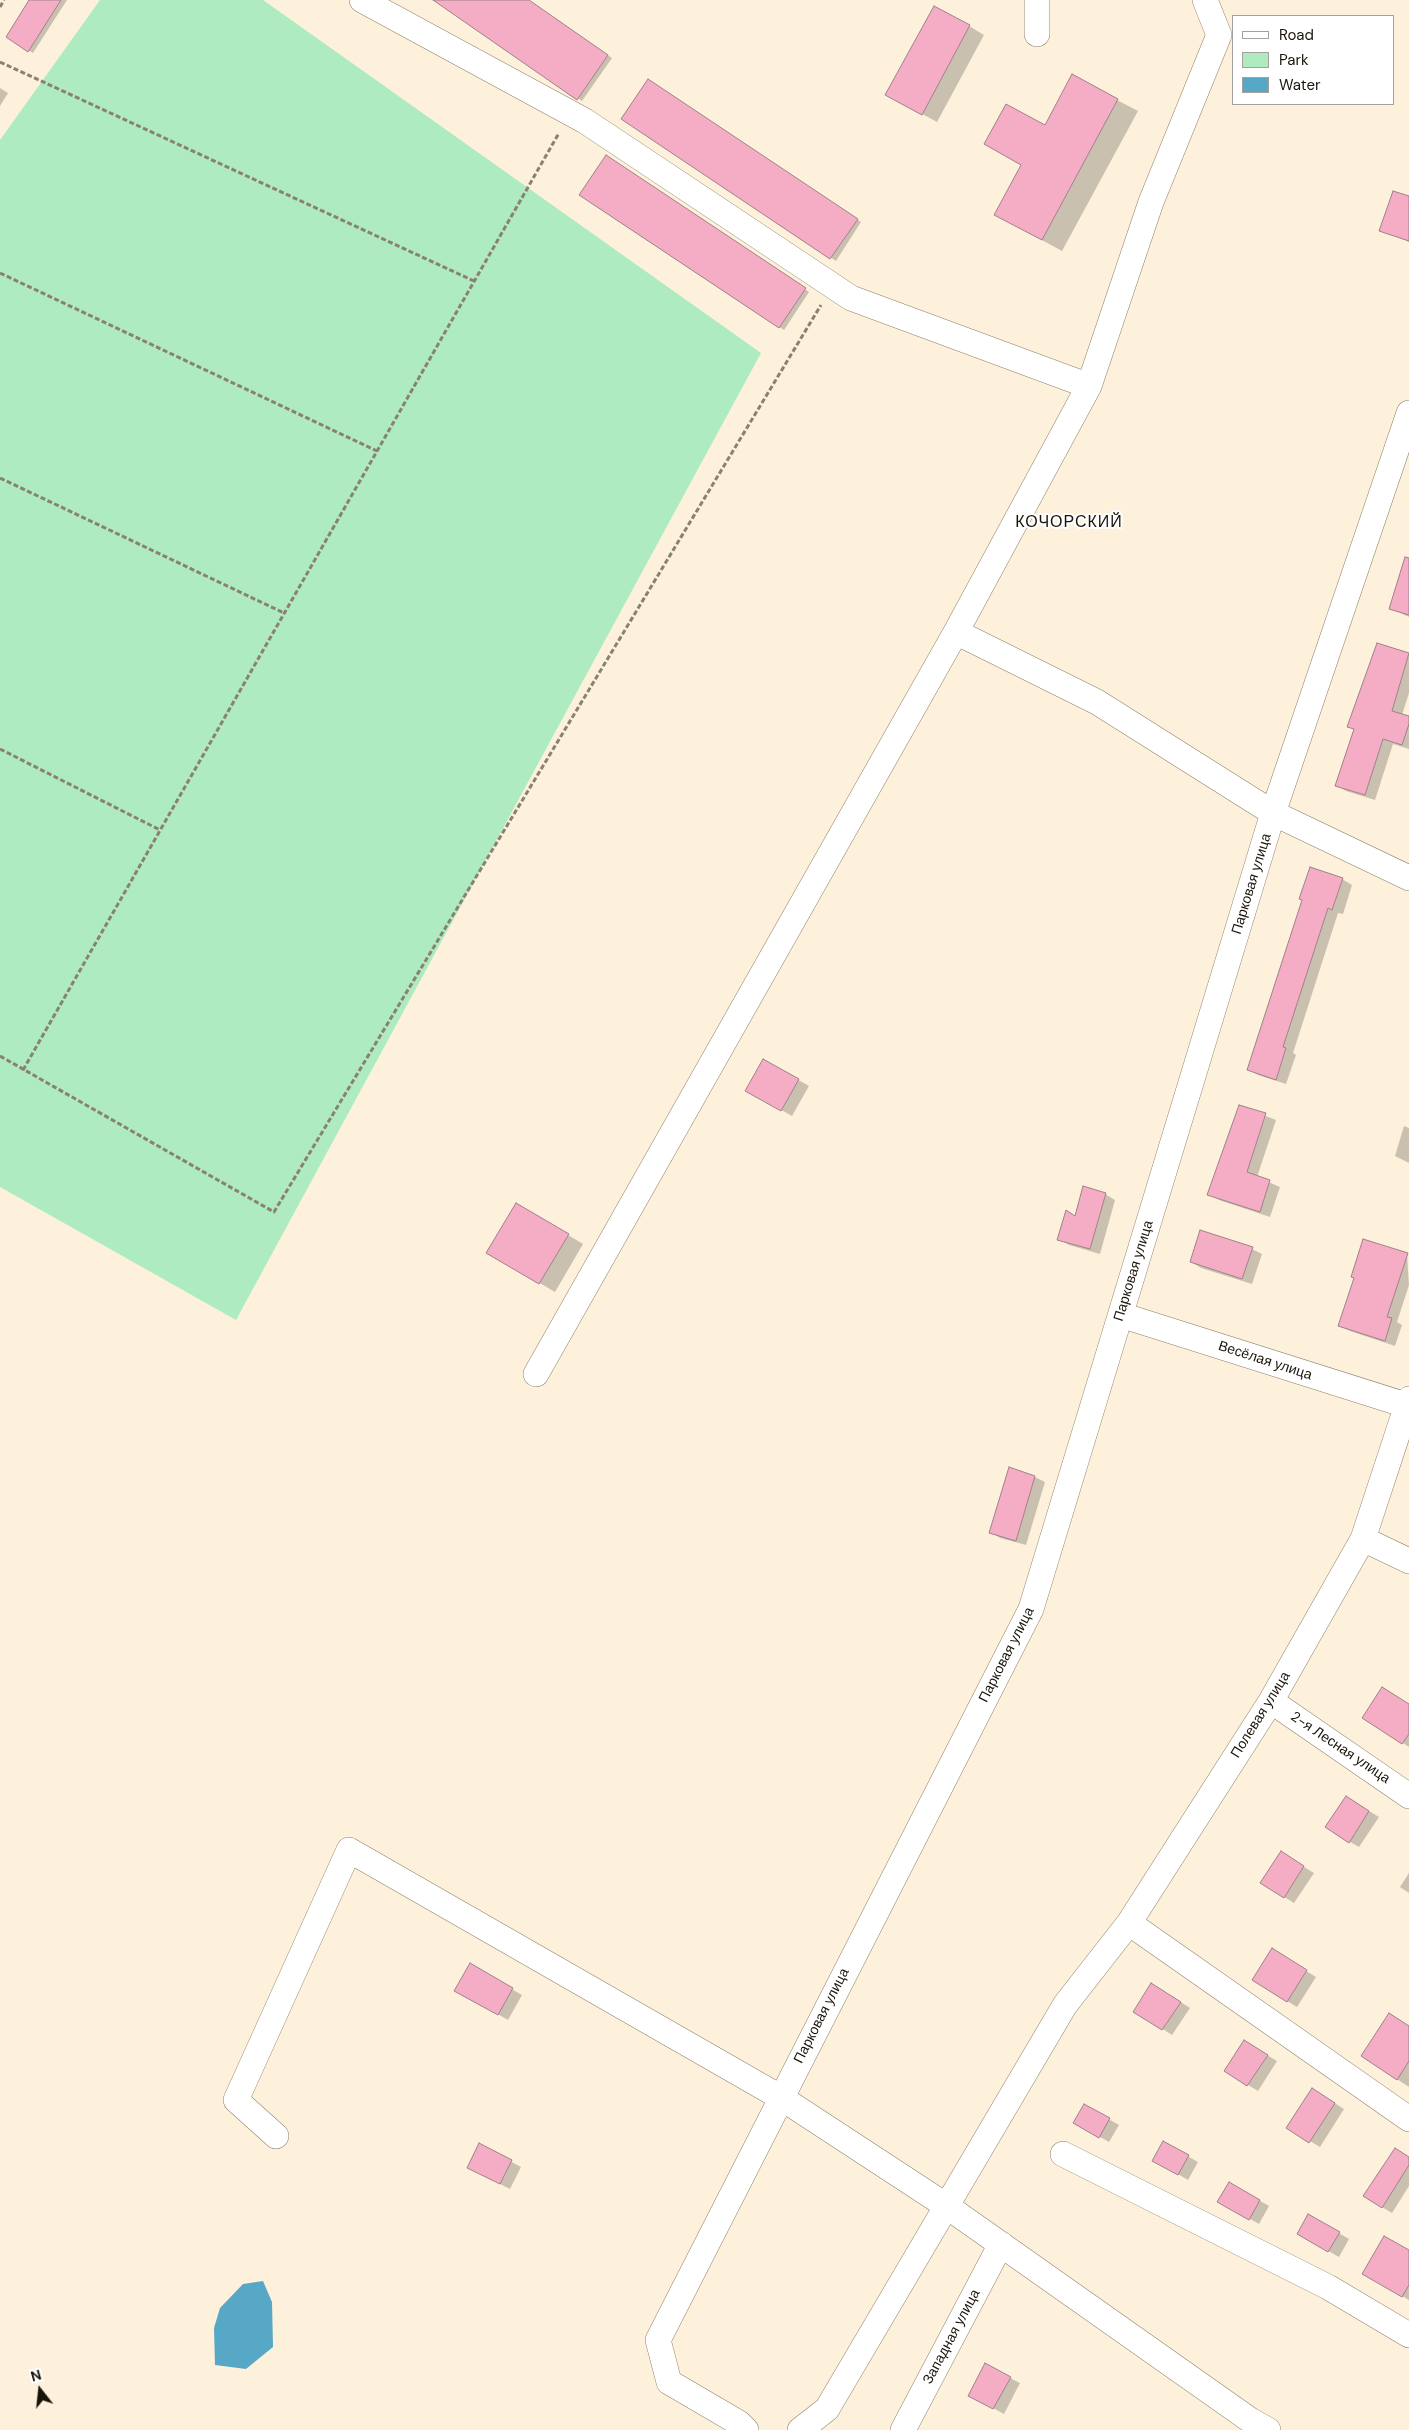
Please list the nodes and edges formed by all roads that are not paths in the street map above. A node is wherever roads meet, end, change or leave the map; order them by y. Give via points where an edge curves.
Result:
1 (362, 0) edge
2 (1038, 0) edge
3 (1205, 0) edge
4 (1037, 34) dead end
5 (1089, 386) junction
6 (1409, 413) edge
7 (956, 632) junction
8 (1273, 814) junction
9 (1409, 878) edge
10 (1120, 1315) junction
11 (536, 1374) dead end
12 (1408, 1404) edge
13 (1363, 1539) junction
14 (1409, 1561) edge
15 (1271, 1701) junction
16 (1409, 1796) edge
17 (1129, 1923) junction
18 (780, 2097) junction
19 (1409, 2119) edge
20 (276, 2136) dead end
21 (1063, 2154) dead end
22 (946, 2205) junction
23 (1001, 2244) junction
24 (1409, 2335) edge
25 (746, 2430) edge
26 (800, 2430) edge
27 (903, 2430) edge
28 (1268, 2430) edge

1 - 5 street via 571,113 851,298
2 - 4 street
3 - 5 street via 1219,35 1151,202
5 - 7 street
6 - 8 street, Парковая улица
7 - 8 street via 1097,702
7 - 11 street
8 - 9 street
8 - 10 street, Парковая улица
10 - 12 street, Весёлая улица
10 - 18 street, Парковая улица via 1031,1609
12 - 13 street, Полевая улица
13 - 14 street
13 - 15 street, Полевая улица
15 - 16 street, 2-я Лесная улица
15 - 17 street, Полевая улица
17 - 19 street
17 - 22 street, Полевая улица via 1065,2005
18 - 20 street via 349,1850 236,2100
18 - 22 street
18 - 25 street, Парковая улица via 658,2340 669,2382 739,2422
21 - 24 street via 1328,2287
22 - 23 street
22 - 26 street, Полевая улица via 828,2409
23 - 27 street, Западная улица
23 - 28 street

